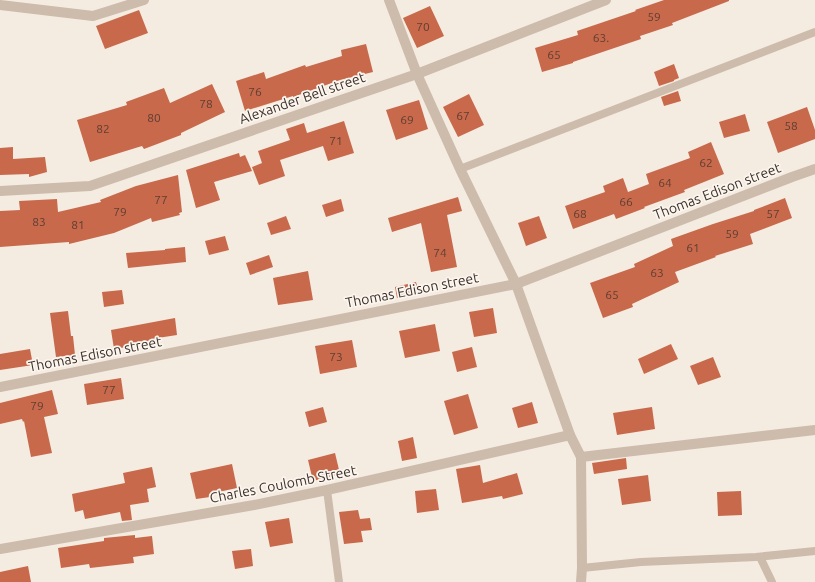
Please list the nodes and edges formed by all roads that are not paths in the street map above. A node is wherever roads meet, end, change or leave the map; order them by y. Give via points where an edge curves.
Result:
1 (144, 0) edge
2 (389, 0) edge
3 (606, 0) edge
4 (0, 6) edge
5 (815, 32) edge
6 (417, 74) junction
7 (460, 169) junction
8 (815, 169) edge
9 (0, 191) edge
10 (516, 284) junction
11 (0, 387) edge
12 (815, 430) edge
13 (570, 435) junction
14 (580, 457) junction
15 (327, 490) junction
16 (0, 549) edge
17 (815, 551) edge
18 (760, 557) junction
19 (582, 568) junction
20 (340, 582) edge
21 (581, 582) edge
22 (772, 582) edge

1 - 4 street via 93,16
2 - 6 street
3 - 6 street, Alexander Bell street
5 - 7 lane
6 - 7 street
6 - 9 street, Alexander Bell street via 90,186
7 - 10 street
8 - 10 street, Thomas Edison street
10 - 11 street, Thomas Edison street
10 - 13 street
12 - 14 street
13 - 14 street
13 - 15 street, Charles Coulomb Street
14 - 19 street
15 - 16 street, Charles Coulomb Street
15 - 20 lane
17 - 18 lane
18 - 19 lane via 641,562
18 - 22 lane
19 - 21 street

